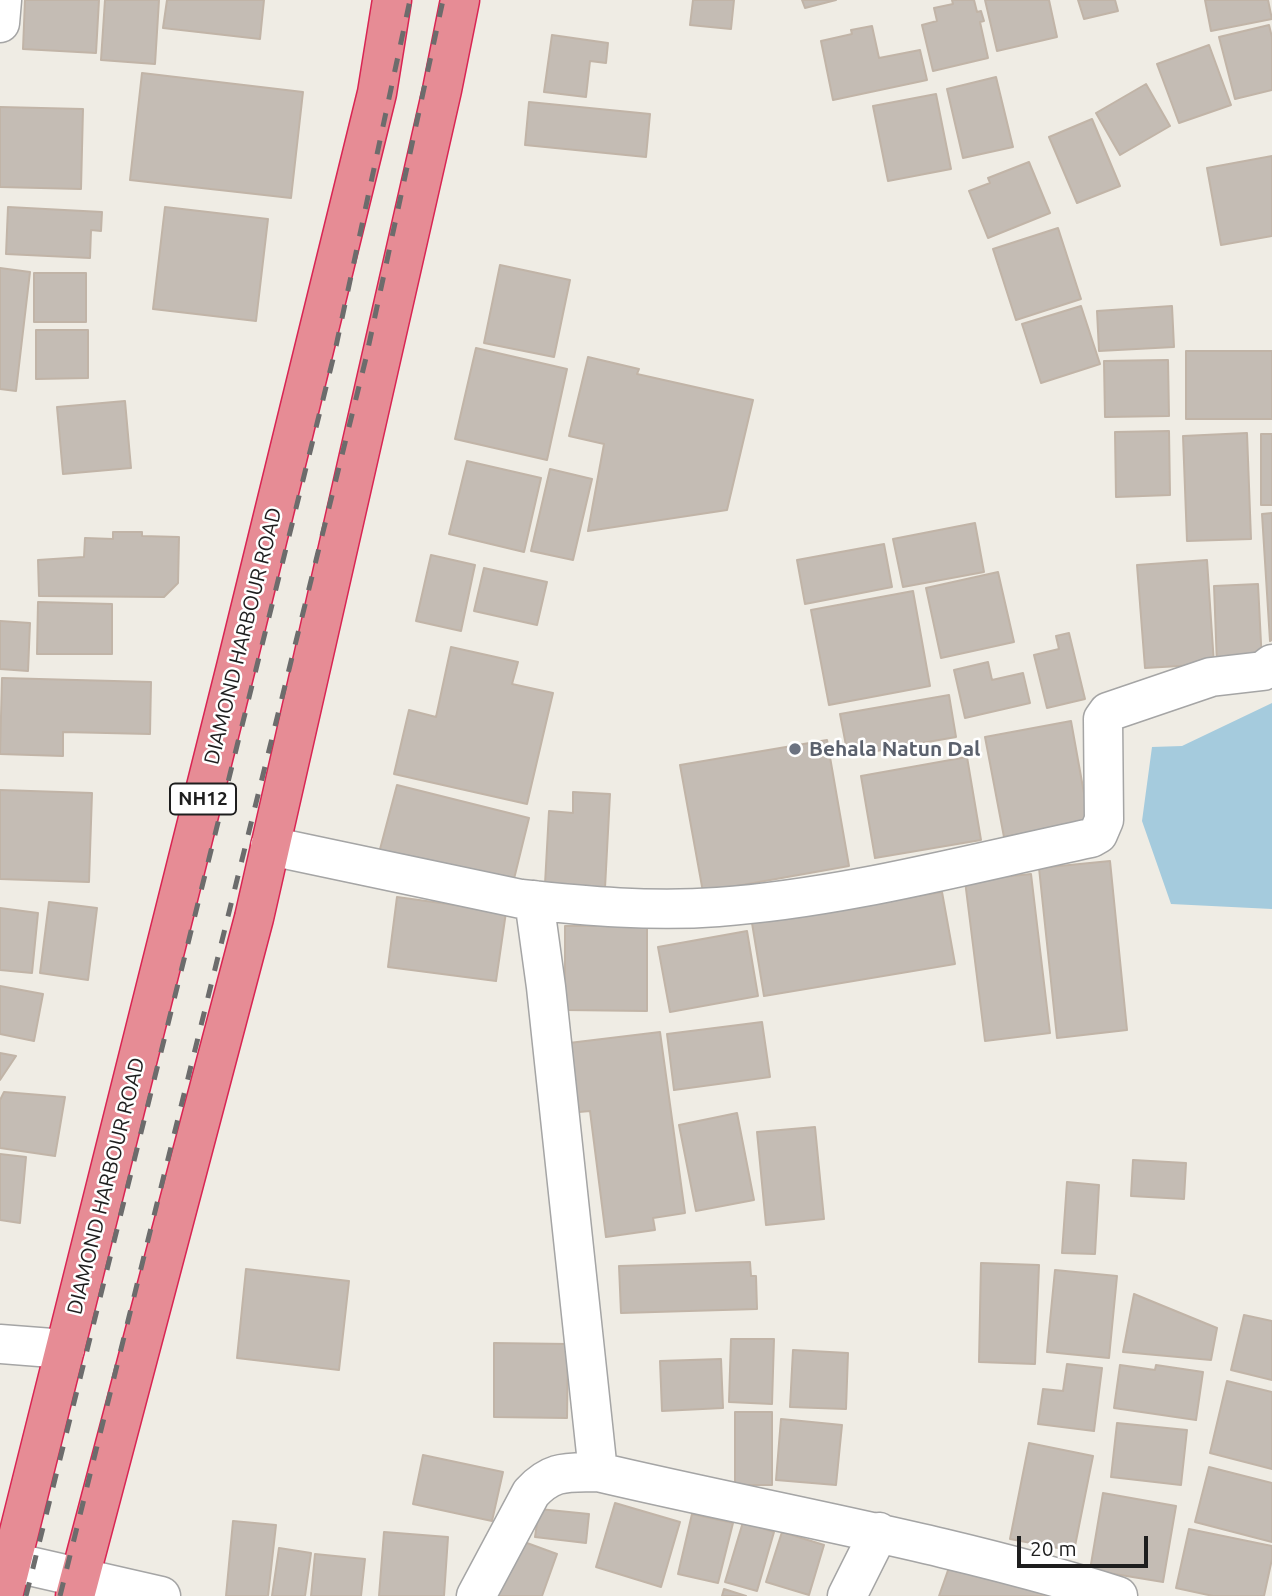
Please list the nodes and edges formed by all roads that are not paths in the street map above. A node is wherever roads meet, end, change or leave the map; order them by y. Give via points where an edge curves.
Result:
1 (2, 0) edge
2 (392, 0) edge
3 (460, 0) edge
4 (0, 23) edge
5 (1272, 664) edge
6 (270, 846) junction
7 (534, 900) junction
8 (0, 1344) edge
9 (65, 1349) junction
10 (598, 1472) junction
11 (879, 1532) junction
12 (7, 1579) edge
13 (77, 1587) edge
14 (1096, 1593) edge
15 (161, 1596) edge
16 (476, 1596) edge
17 (846, 1596) edge

1 - 4 street
2 - 9 highway, DIAMOND HARBOUR ROAD / NH12 via 377,93
3 - 6 highway
5 - 7 street via 1263,671 1211,677 1108,712 1103,719 1104,820 1091,838 801,899 716,908 619,908
6 - 7 street
6 - 13 highway
7 - 10 street
8 - 9 street
9 - 12 highway, DIAMOND HARBOUR ROAD / NH12
10 - 11 street
10 - 16 street via 544,1479 531,1493
11 - 14 street
11 - 17 street
12 - 13 street
13 - 15 street

